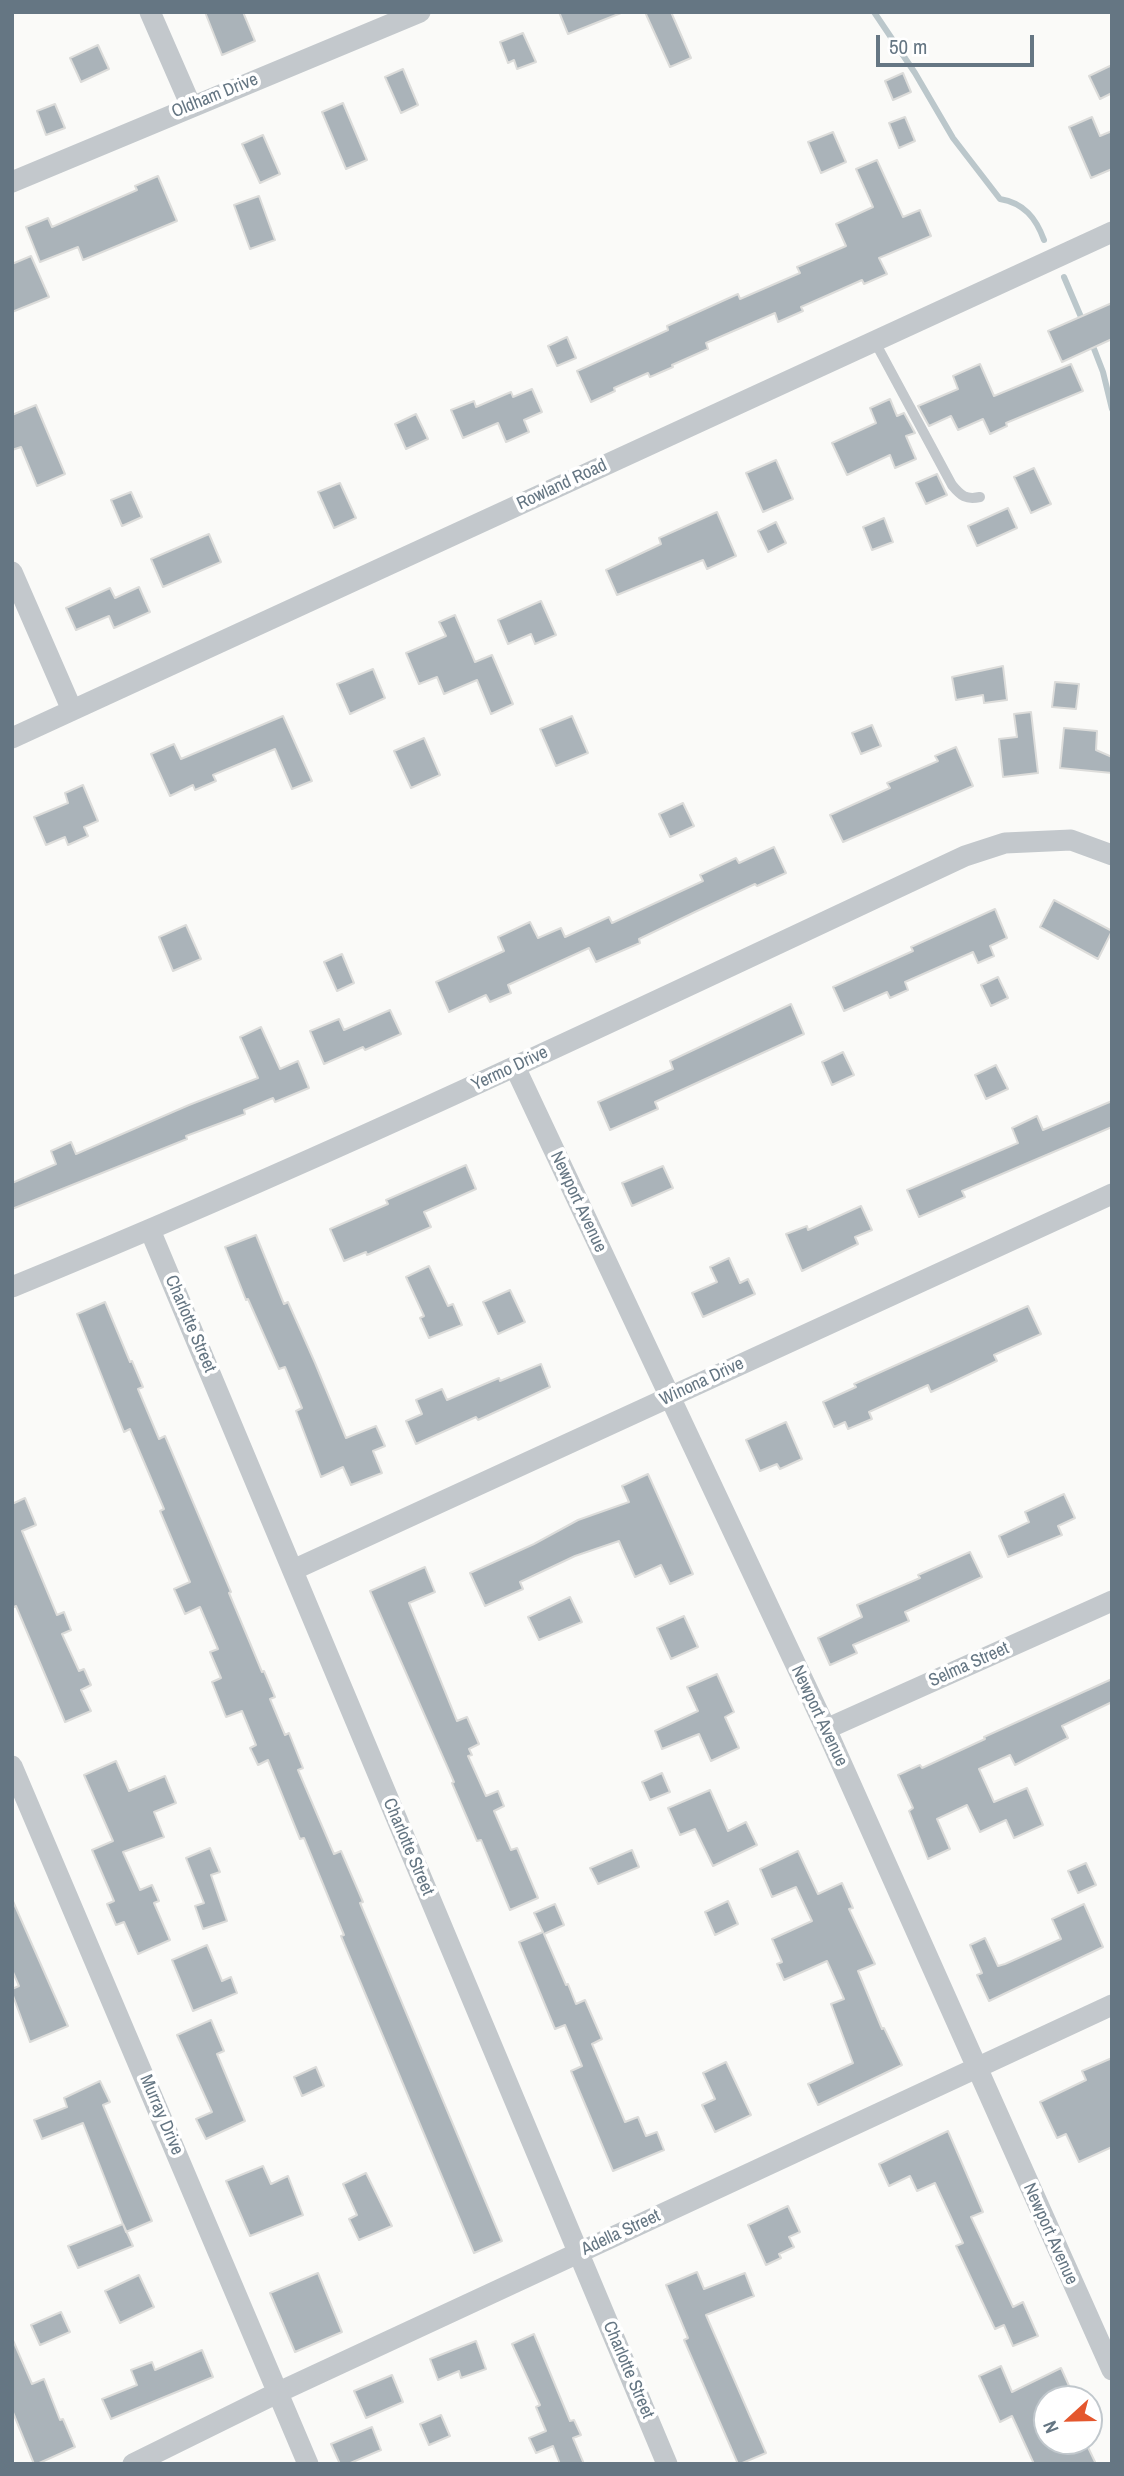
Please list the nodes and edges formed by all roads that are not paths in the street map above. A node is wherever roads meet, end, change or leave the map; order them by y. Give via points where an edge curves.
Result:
1 (150, 12) edge
2 (420, 12) edge
3 (191, 106) junction
4 (12, 182) edge
5 (1112, 232) edge
6 (875, 342) junction
7 (980, 497) dead end
8 (12, 572) edge
9 (72, 710) junction
10 (12, 738) edge
11 (1112, 855) edge
12 (515, 1067) junction
13 (1112, 1194) edge
14 (150, 1230) junction
15 (12, 1287) edge
16 (670, 1397) junction
17 (293, 1570) junction
18 (1112, 1601) edge
19 (826, 1729) junction
20 (12, 1766) edge
21 (1112, 2006) edge
22 (976, 2069) junction
23 (579, 2253) junction
24 (1112, 2370) edge
25 (279, 2392) junction
26 (133, 2464) edge
27 (308, 2464) edge
28 (667, 2464) edge

1 - 3 street
2 - 3 street, Oldham Drive
3 - 4 street, Oldham Drive
5 - 6 street, Rowland Road
6 - 7 lane via 952,485 960,496
6 - 9 street, Rowland Road
8 - 9 street
9 - 10 street, Rowland Road
11 - 12 street, Yermo Drive via 1071,840 1005,843 965,856
12 - 14 street, Yermo Drive
12 - 16 street, Newport Avenue
13 - 16 street, Winona Drive
14 - 15 street, Yermo Drive
14 - 17 street, Charlotte Street
16 - 17 street, Winona Drive
16 - 19 street, Newport Avenue
17 - 23 street, Charlotte Street
18 - 19 street, Selma Street
19 - 22 street, Newport Avenue
20 - 25 street, Murray Drive
21 - 22 street, Adella Street
22 - 23 street, Adella Street
22 - 24 street, Newport Avenue
23 - 25 street, Adella Street
23 - 28 street, Charlotte Street
25 - 26 street, Adella Street
25 - 27 street, Murray Drive

